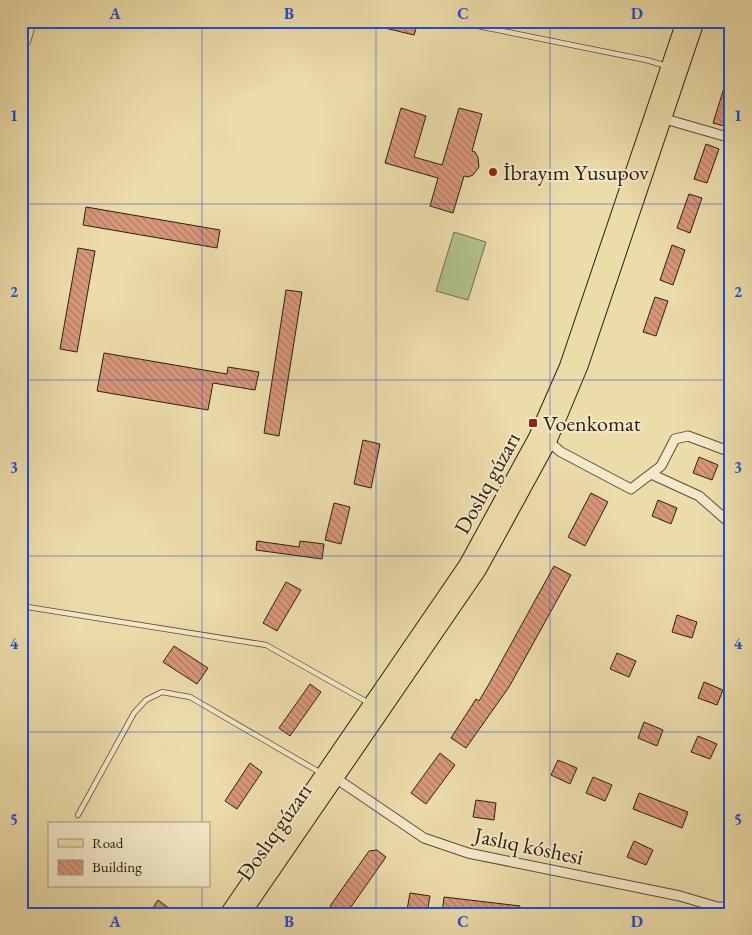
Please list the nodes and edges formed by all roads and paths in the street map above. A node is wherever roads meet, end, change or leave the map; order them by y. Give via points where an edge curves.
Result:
1 (34, 21) edge
2 (453, 21) edge
3 (684, 21) edge
4 (697, 21) edge
5 (28, 42) dead end
6 (668, 67) junction
7 (665, 119) junction
8 (731, 138) edge
9 (549, 442) junction
10 (731, 452) edge
11 (651, 474) junction
12 (731, 524) edge
13 (21, 606) edge
14 (371, 705) junction
15 (330, 777) junction
16 (78, 815) dead end
17 (263, 871) junction
18 (730, 906) edge
19 (227, 914) edge
20 (243, 914) edge

1 - 5 lane
2 - 6 lane
3 - 6 main road, Doslıq gúzarı
4 - 7 main road, Doslıq gúzarı
6 - 14 main road, Doslıq gúzarı via 567,366 536,437 466,565
7 - 8 street
7 - 9 main road, Doslıq gúzarı via 581,365
9 - 11 street via 561,452 631,489
9 - 15 main road, Doslıq gúzarı via 478,570
10 - 11 street via 688,436 676,439 661,466
11 - 12 street via 699,496
13 - 14 lane via 266,645
14 - 15 main road, Doslıq gúzarı
15 - 16 lane via 190,697 162,692 146,700 134,713
15 - 17 main road, Doslıq gúzarı
15 - 18 street, Jaslıq kóshesi via 424,838 459,850 680,896 717,907
17 - 19 main road, Doslıq gúzarı
17 - 20 main road, Doslıq gúzarı

